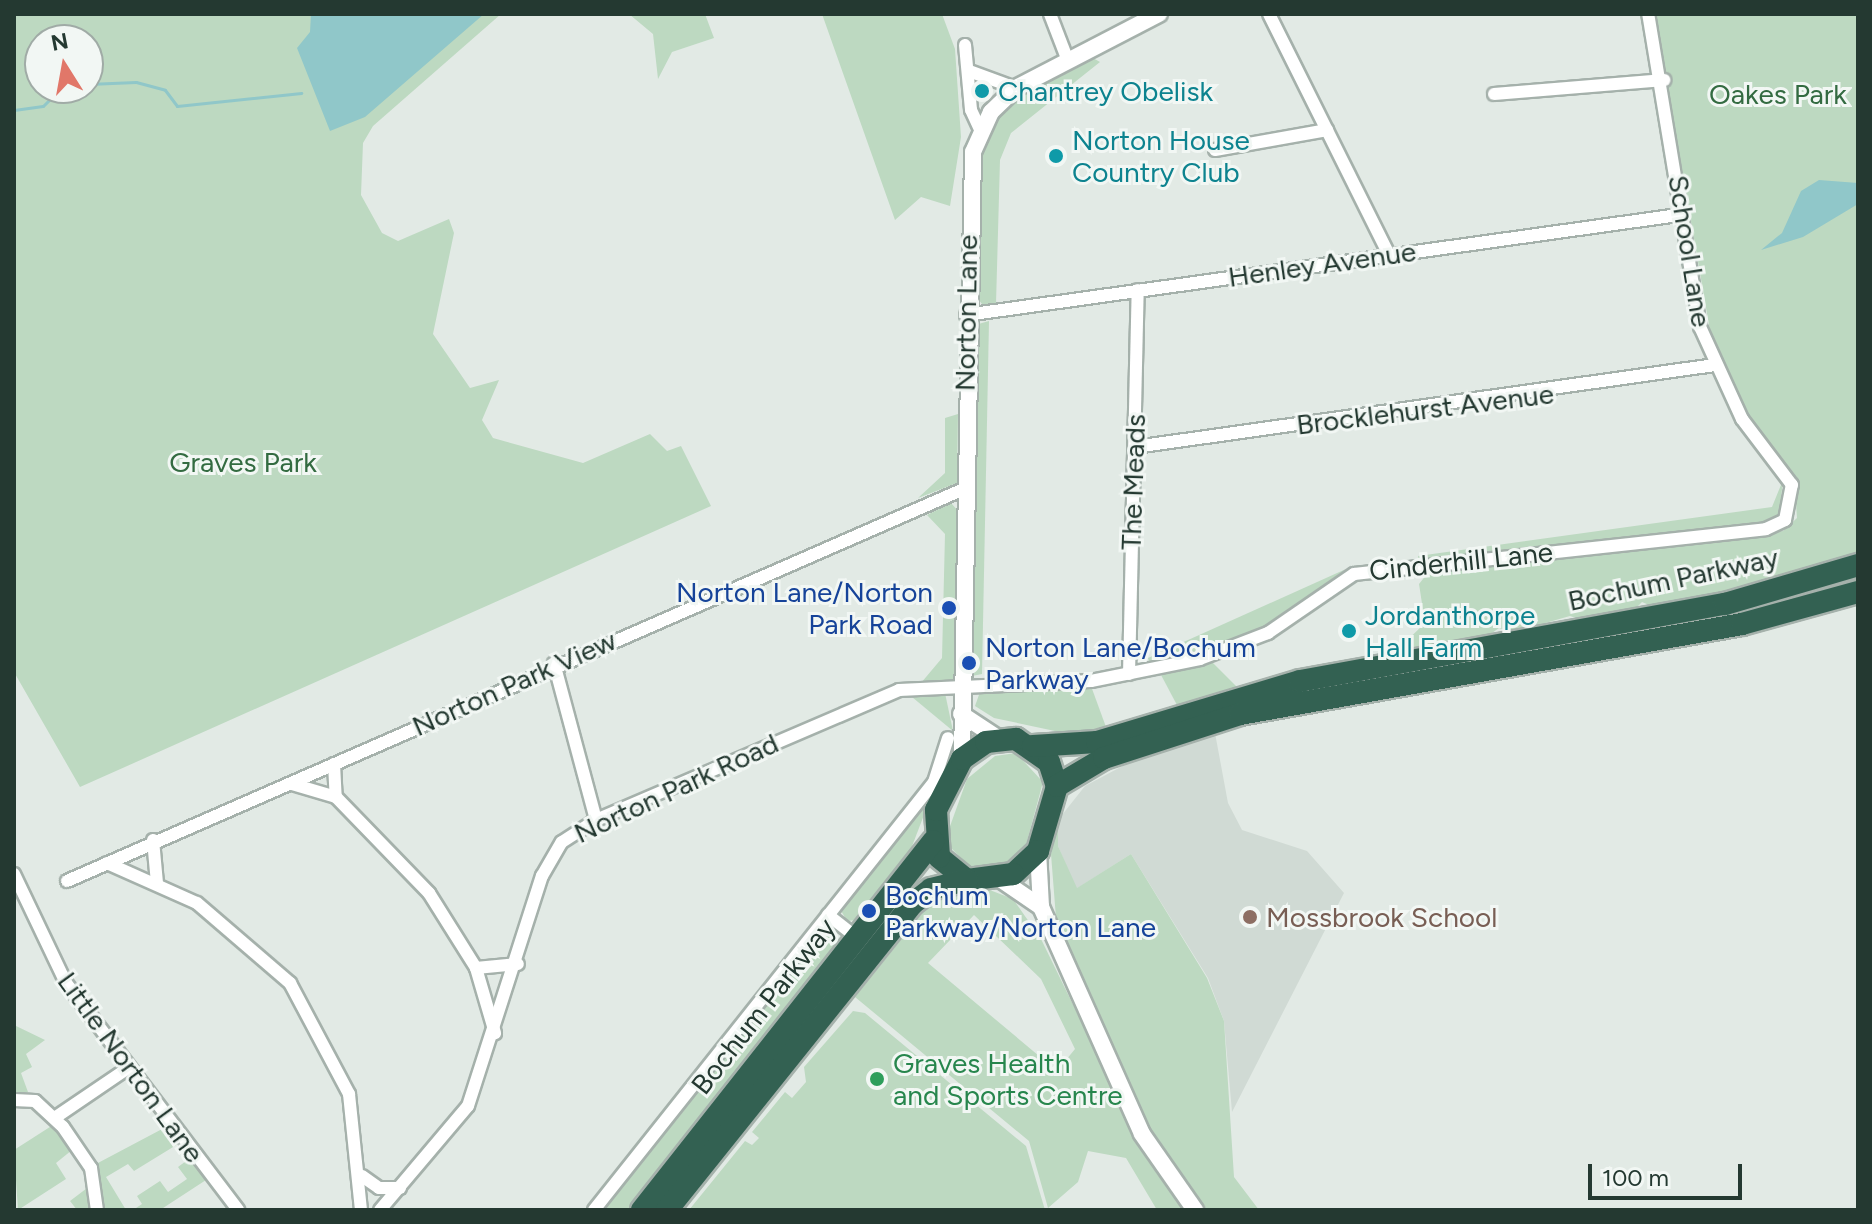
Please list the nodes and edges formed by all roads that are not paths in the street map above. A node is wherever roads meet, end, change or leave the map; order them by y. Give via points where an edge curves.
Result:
1 (1050, 14) edge
2 (1159, 14) edge
3 (1269, 14) edge
4 (1648, 14) edge
5 (965, 45) dead end
6 (1068, 61) junction
7 (969, 71) junction
8 (1664, 80) junction
9 (1016, 88) junction
10 (1494, 94) dead end
11 (1327, 130) junction
12 (981, 131) junction
13 (1215, 150) dead end
14 (1678, 215) junction
15 (1389, 255) junction
16 (1138, 290) junction
17 (966, 315) junction
18 (1715, 365) junction
19 (1135, 447) junction
20 (964, 489) junction
21 (1790, 514) joint
22 (1858, 565) edge
23 (1858, 592) edge
24 (554, 663) junction
25 (1129, 674) junction
26 (960, 689) junction
27 (961, 714) junction
28 (948, 738) dead end
29 (999, 739) junction
30 (1033, 746) junction
31 (962, 759) junction
32 (334, 764) junction
33 (292, 784) junction
34 (1057, 786) junction
35 (336, 797) junction
36 (596, 820) junction
37 (153, 840) junction
38 (933, 841) junction
39 (1038, 851) junction
40 (107, 863) junction
41 (14, 874) edge
42 (1000, 879) junction
43 (967, 880) junction
44 (67, 881) dead end
45 (157, 883) junction
46 (1041, 907) junction
47 (828, 915) junction
48 (856, 937) junction
49 (518, 964) junction
50 (476, 968) junction
51 (496, 1037) junction
52 (128, 1068) junction
53 (14, 1100) edge
54 (56, 1117) junction
55 (362, 1176) junction
56 (400, 1188) junction
57 (97, 1210) edge
58 (238, 1210) edge
59 (361, 1210) edge
60 (380, 1210) edge
61 (594, 1210) edge
62 (642, 1210) edge
63 (667, 1210) edge
64 (1195, 1210) edge

1 - 6 street
2 - 6 street, Norton Lane
3 - 11 street
4 - 8 street, School Lane
5 - 7 street
6 - 9 street, Norton Lane
7 - 9 street
7 - 12 street
8 - 10 street
8 - 14 street, School Lane
9 - 12 street, Norton Lane
11 - 13 street
11 - 15 street
12 - 17 street, Norton Lane via 969,174
14 - 15 street, Henley Avenue
14 - 18 street, School Lane
15 - 16 street, Henley Avenue
16 - 17 street, Henley Avenue
16 - 19 street, The Meads
17 - 20 street, Norton Lane
18 - 19 street, Brocklehurst Avenue
18 - 21 street, School Lane via 1742,419 1792,485
19 - 25 street, The Meads
20 - 24 street, Norton Park View
20 - 26 street, Norton Lane
21 - 25 street, Cinderhill Lane via 1766,529 1354,574 1254,641
22 - 30 highway, Bochum Parkway via 1725,604 1300,681 1097,742
23 - 34 highway, Bochum Parkway via 1742,624 1240,714 1104,758
24 - 32 street, Norton Park View
24 - 36 street
25 - 26 street, Cinderhill Lane
26 - 27 street, Norton Lane
26 - 36 street, Norton Park Road via 885,694
27 - 29 street
27 - 31 street, Norton Lane
28 - 47 street via 934,782
29 - 30 highway
29 - 31 highway
30 - 34 highway
31 - 38 highway via 936,810
32 - 33 street, Norton Park View
32 - 35 street
33 - 35 street
33 - 37 street, Norton Park View
34 - 39 highway
35 - 50 street via 429,893
36 - 49 street, Norton Park Road via 552,857
37 - 40 street, Norton Park View
37 - 45 street
38 - 43 highway
38 - 48 highway, Bochum Parkway
39 - 42 highway
39 - 46 street
40 - 44 street, Norton Park View
40 - 45 street
41 - 52 street, Little Norton Lane via 66,983
42 - 43 highway
42 - 46 street
43 - 63 highway, Bochum Parkway via 931,889 912,904
45 - 55 street via 238,931 305,1005 349,1094
46 - 64 street via 1142,1134
47 - 48 street
47 - 61 street
48 - 62 highway, Bochum Parkway
49 - 50 street
49 - 51 street, Norton Park Road
50 - 51 street
51 - 56 street, Norton Park Road via 468,1106
52 - 54 street
52 - 58 street, Little Norton Lane
53 - 54 street via 35,1101
54 - 57 street via 91,1168
55 - 56 street via 379,1188
55 - 59 street
56 - 60 street, Norton Park Road

